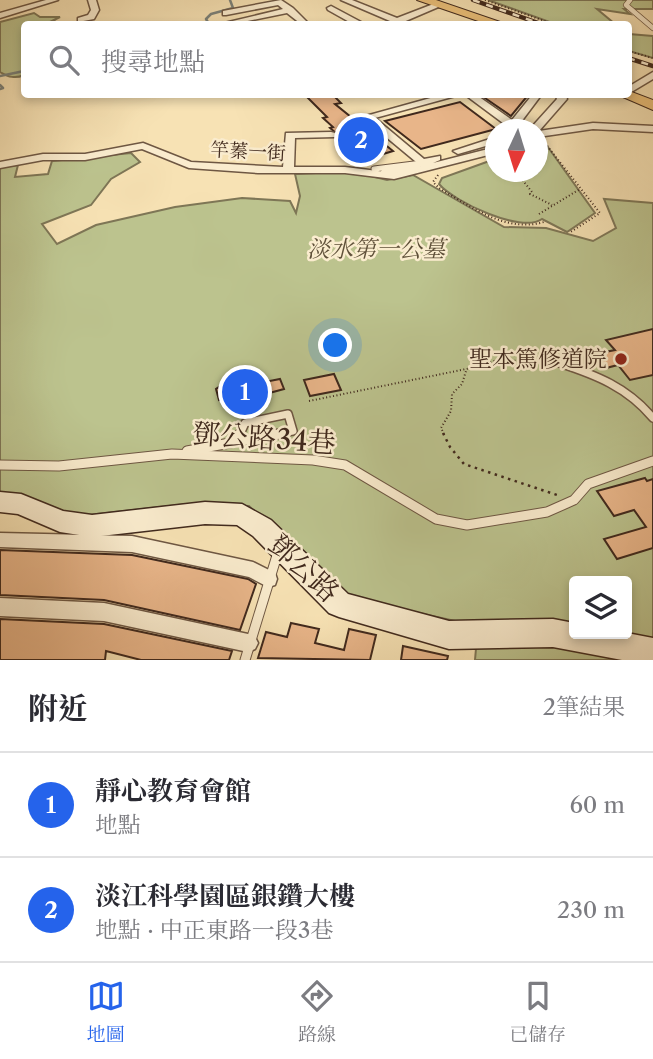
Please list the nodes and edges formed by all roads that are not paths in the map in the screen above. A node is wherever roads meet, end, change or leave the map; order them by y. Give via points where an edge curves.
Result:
1 (54, 0) edge
2 (92, 0) edge
3 (296, 0) edge
4 (345, 0) edge
5 (423, 0) edge
6 (630, 0) edge
7 (279, 2) edge
8 (437, 2) edge
9 (331, 8) dead end
10 (290, 10) junction
11 (226, 13) dead end
12 (0, 16) edge
13 (81, 20) dead end
14 (253, 21) edge
15 (302, 21) edge
16 (353, 21) edge
17 (389, 21) edge
18 (397, 21) edge
19 (491, 21) edge
20 (501, 21) edge
21 (653, 29) edge
22 (653, 75) edge
23 (632, 89) edge
24 (632, 92) edge
25 (632, 97) edge
26 (443, 98) edge
27 (473, 98) edge
28 (535, 98) edge
29 (562, 98) edge
30 (653, 99) edge
31 (653, 105) edge
32 (500, 119) edge
33 (517, 119) edge
34 (544, 119) edge
35 (653, 129) edge
36 (548, 133) edge
37 (331, 135) dead end
38 (485, 142) edge
39 (485, 153) edge
40 (422, 163) junction
41 (0, 165) edge
42 (288, 170) junction
43 (374, 171) junction
44 (559, 363) road end
45 (653, 418) edge
46 (237, 440) junction
47 (172, 454) junction
48 (653, 461) edge
49 (0, 465) edge
50 (0, 502) edge
51 (0, 540) edge
52 (278, 552) dead end
53 (268, 579) junction
54 (0, 607) edge
55 (247, 651) edge
56 (653, 652) edge

1 - 12 street
2 - 13 street via 95,10
3 - 7 street
4 - 17 street
5 - 8 main road
6 - 21 lane via 626,5 631,12
7 - 10 street
7 - 11 street
8 - 18 street
8 - 19 main road
8 - 20 main road
9 - 16 street
10 - 14 street
10 - 15 street
22 - 23 street
24 - 30 main road
25 - 31 main road
26 - 40 street via 367,117
27 - 32 street
28 - 33 street
29 - 34 street
35 - 36 street via 593,126
37 - 42 street via 290,135
38 - 40 street
39 - 43 street, 竿蓁一街 via 394,176
40 - 43 lane
41 - 42 street, 竿蓁一街 via 143,146 189,165
42 - 43 street, 竿蓁一街
44 - 45 lane via 614,381 639,399
46 - 46 lane, 鄧公路34巷 via 293,432 288,414 245,423
46 - 47 lane, 鄧公路34巷
47 - 48 lane, 鄧公路34巷 via 263,456 345,465 436,519 467,525 547,512 574,500 588,484
47 - 49 lane, 鄧公路34巷 via 59,466
50 - 56 street, 鄧公路 via 92,526 205,513 242,515 262,528 339,604 449,635 553,633
51 - 53 street via 132,544 253,570
52 - 53 lane
53 - 55 lane
54 - 55 street via 104,612

